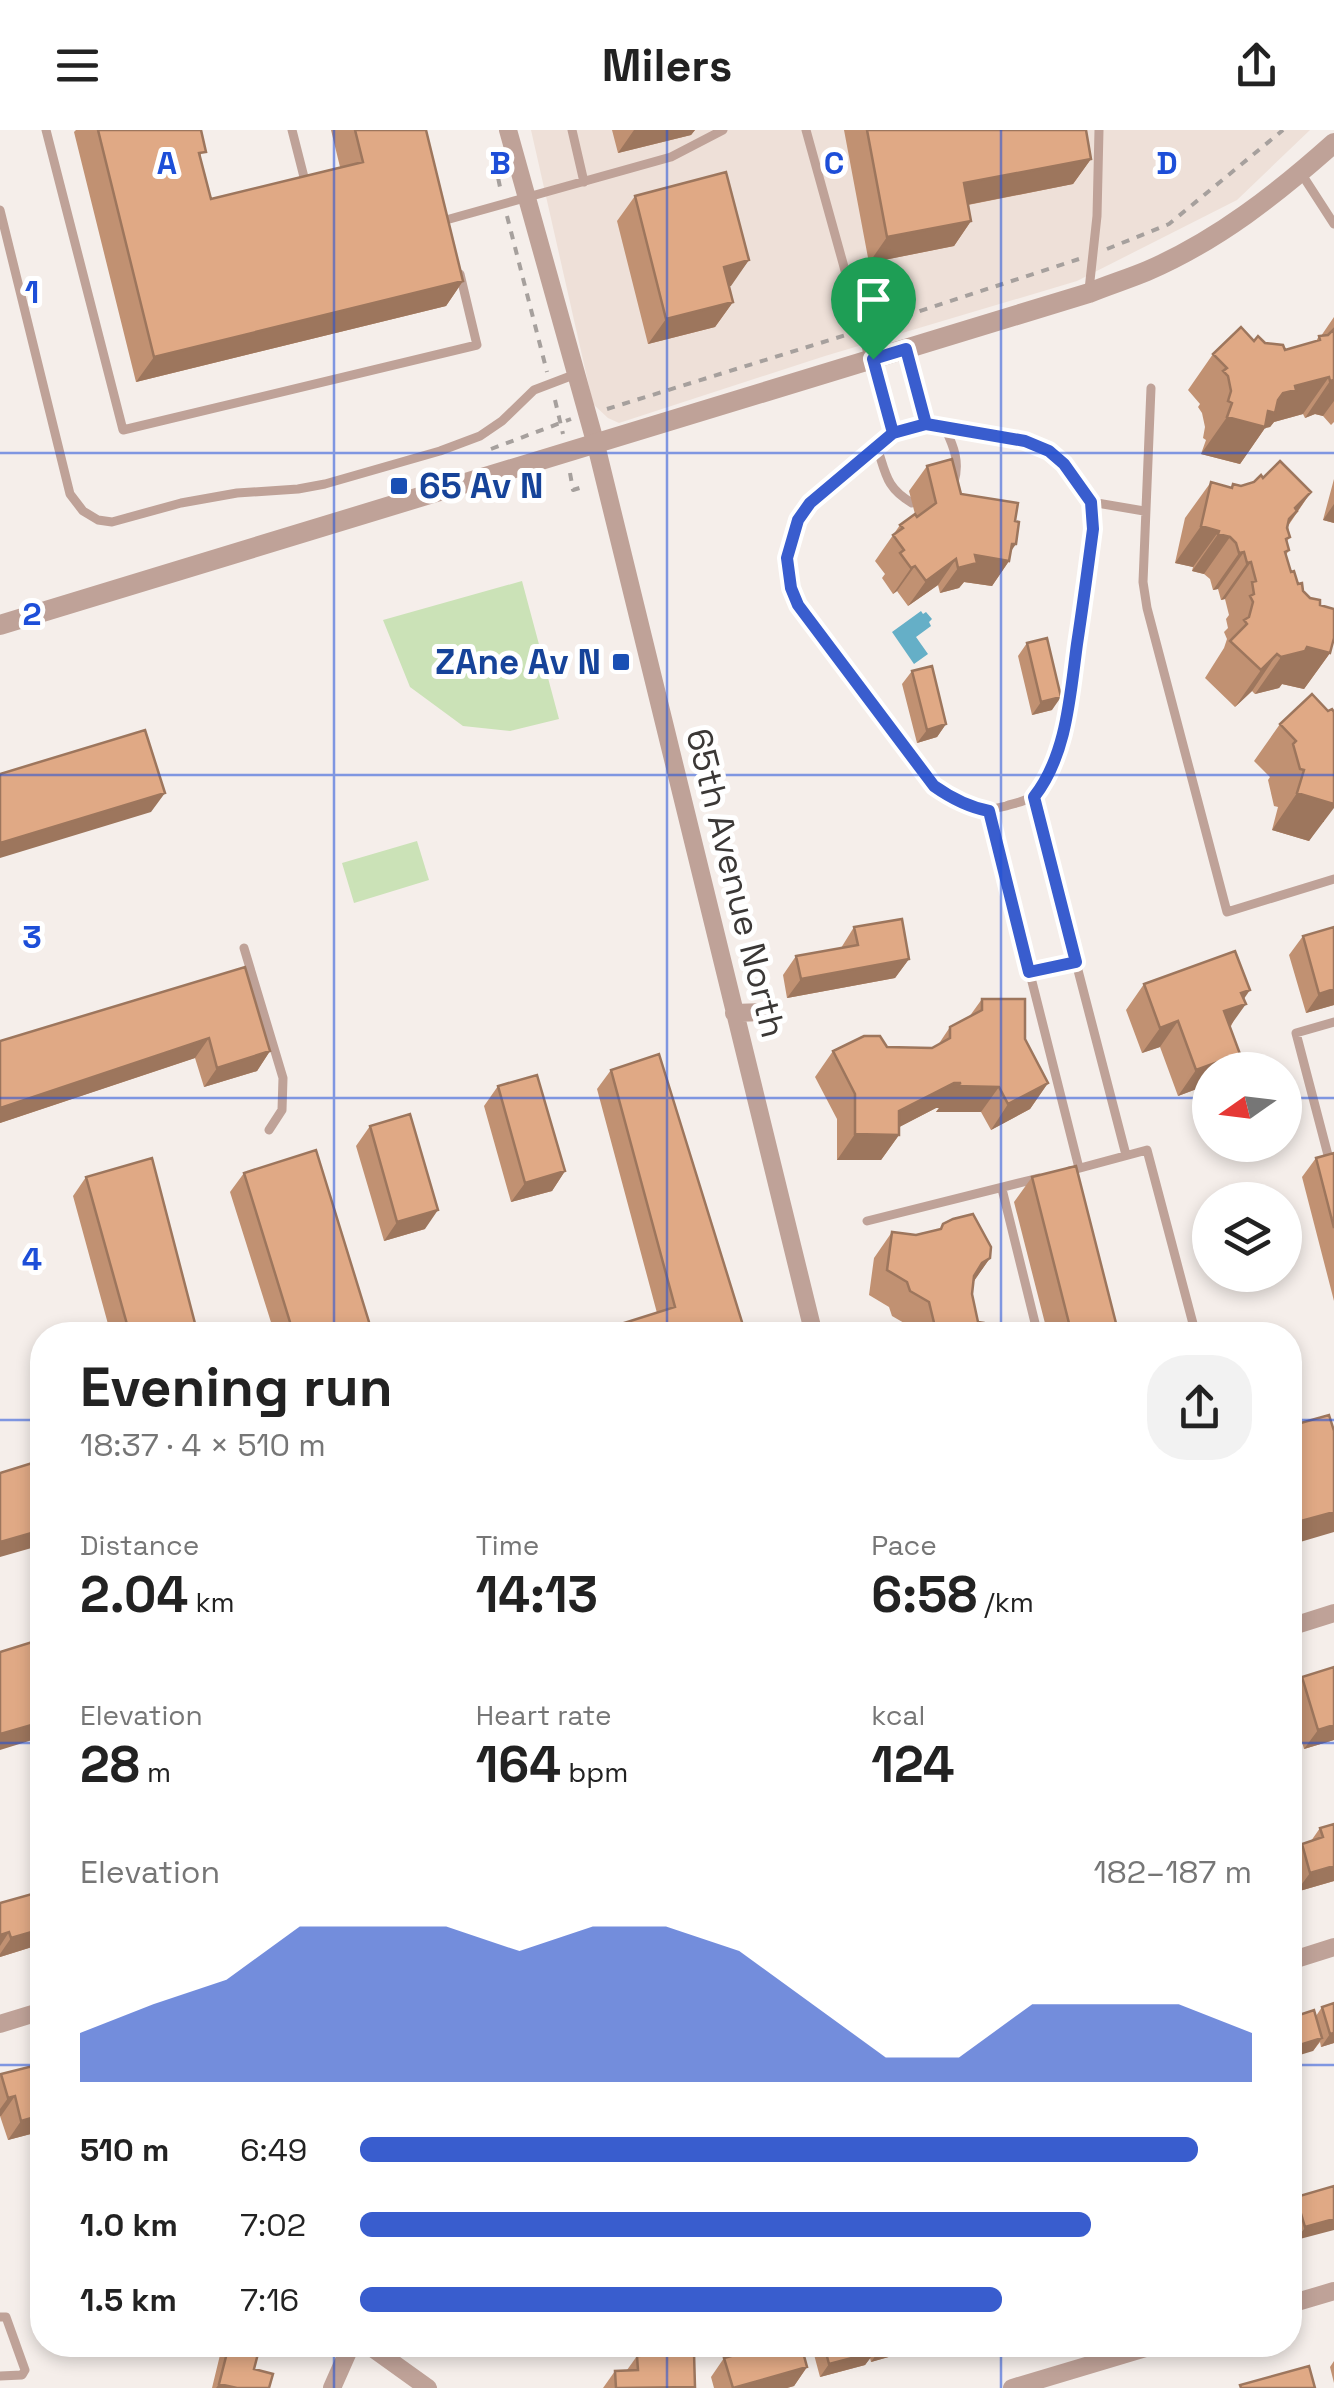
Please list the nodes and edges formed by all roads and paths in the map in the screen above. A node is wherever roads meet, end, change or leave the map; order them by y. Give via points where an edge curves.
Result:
1 (46, 130) edge
2 (292, 130) edge
3 (508, 130) edge
4 (572, 130) edge
5 (724, 130) edge
6 (806, 130) edge
7 (1100, 130) edge
8 (1284, 130) edge
9 (1334, 143) edge
10 (492, 148) dead end
11 (1300, 173) junction
12 (305, 182) edge
13 (584, 182) junction
14 (527, 198) junction
15 (442, 202) edge
16 (504, 204) junction
17 (0, 210) edge
18 (446, 220) junction
19 (1334, 224) edge
20 (450, 238) edge
21 (1093, 254) junction
22 (455, 256) edge
23 (1089, 293) junction
24 (861, 330) junction
25 (906, 349) junction
26 (872, 360) junction
27 (576, 374) junction
28 (550, 384) junction
29 (1150, 388) dead end
30 (607, 409) dead end
31 (562, 422) dead end
32 (926, 424) junction
33 (946, 428) junction
34 (893, 433) junction
35 (596, 445) junction
36 (877, 447) junction
37 (946, 493) edge
38 (1091, 502) junction
39 (912, 504) dead end
40 (1144, 511) junction
41 (0, 625) edge
42 (1034, 797) junction
43 (989, 811) junction
44 (1334, 879) edge
45 (244, 948) dead end
46 (1076, 962) junction
47 (1029, 972) junction
48 (734, 1012) junction
49 (764, 1012) dead end
50 (1334, 1022) edge
51 (269, 1130) dead end
52 (1126, 1155) junction
53 (1075, 1169) junction
54 (1334, 1178) edge
55 (1002, 1188) junction
56 (1074, 1188) edge
57 (866, 1222) dead end
58 (811, 1322) edge
59 (1035, 1322) edge
60 (1193, 1322) edge
61 (1334, 1614) edge
62 (1302, 1623) edge
63 (1334, 1947) edge
64 (1302, 1957) edge
65 (30, 2015) edge
66 (0, 2024) edge
67 (1334, 2291) edge
68 (1302, 2300) edge
69 (0, 2317) edge
70 (345, 2357) edge
71 (385, 2357) edge
72 (1126, 2357) edge
73 (0, 2376) edge
74 (1069, 2380) edge
75 (332, 2388) edge
76 (428, 2388) edge
77 (1012, 2388) edge

1 - 22 lane via 123,430 477,345
2 - 12 lane
3 - 14 street, 65th Avenue North
4 - 13 lane
5 - 13 lane via 671,157
6 - 24 lane
7 - 21 lane
8 - 21 path via 1169,224
9 - 11 street
10 - 16 path
11 - 19 lane
11 - 23 street via 1206,240
13 - 14 lane
14 - 16 lane
14 - 27 street, 65th Avenue North
15 - 18 lane
16 - 18 lane
16 - 28 path
17 - 28 lane via 70,494 98,520 325,484 440,451 480,436
18 - 20 lane
21 - 23 lane
21 - 24 path
23 - 25 street
24 - 26 lane
24 - 30 path
25 - 26 street
25 - 32 lane
26 - 34 lane
26 - 35 street
27 - 28 lane
27 - 35 street, 65th Avenue North
28 - 31 path
29 - 40 lane
32 - 33 lane
32 - 34 lane
33 - 37 lane via 958,465
33 - 38 lane via 1049,451
34 - 36 lane
35 - 41 street
35 - 48 street, 65th Avenue North
36 - 39 lane via 889,483
36 - 43 lane via 798,520 787,558 791,588 934,786
38 - 40 lane
38 - 42 lane via 1069,707 1052,765
40 - 44 lane via 1147,608 1227,912
42 - 43 lane
42 - 46 lane
43 - 47 lane
45 - 51 lane via 283,1078 282,1110
46 - 47 lane
46 - 52 lane
47 - 53 lane
48 - 49 street
48 - 58 street, 65th Avenue North
50 - 54 lane via 1296,1033
52 - 53 lane
52 - 60 lane via 1147,1150
53 - 55 lane
53 - 56 lane
55 - 57 lane
55 - 59 lane
61 - 62 street
63 - 64 street
65 - 66 street
67 - 68 street
69 - 73 lane via 6,2316 24,2370
70 - 75 street
71 - 76 street
72 - 74 street
74 - 77 street

